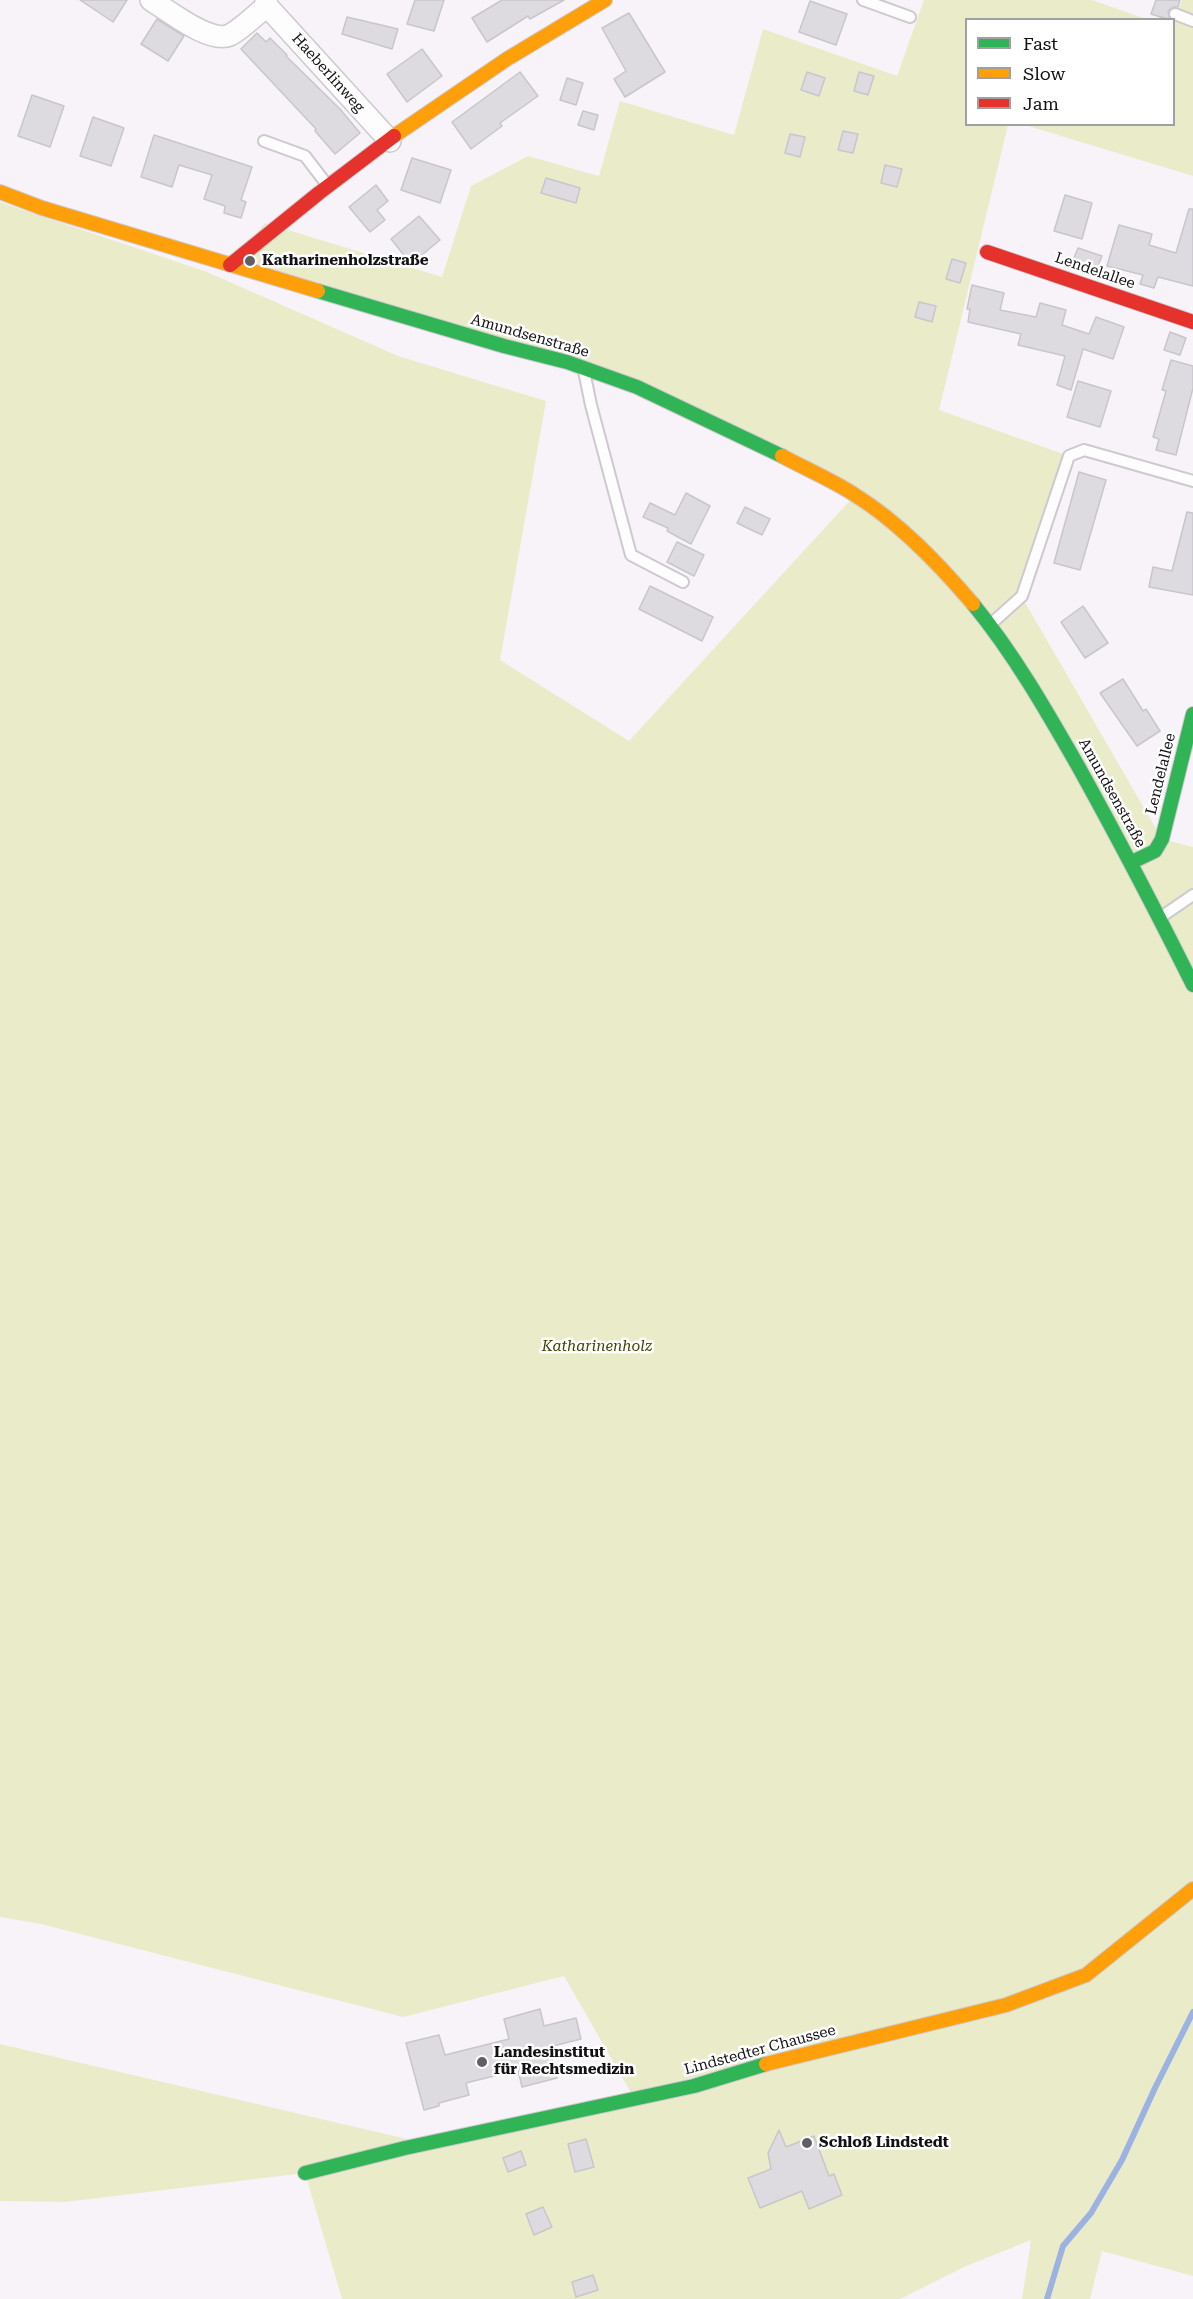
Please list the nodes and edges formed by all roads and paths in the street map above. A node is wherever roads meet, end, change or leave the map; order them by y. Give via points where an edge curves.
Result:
1 (151, 0) edge
2 (604, 0) edge
3 (863, 0) edge
4 (266, 3) edge
5 (1175, 14) dead end
6 (910, 17) dead end
7 (1193, 21) edge
8 (264, 141) dead end
9 (390, 141) junction
10 (329, 187) junction
11 (0, 192) edge
12 (987, 252) dead end
13 (230, 265) junction
14 (1193, 322) edge
15 (584, 369) junction
16 (1193, 481) edge
17 (683, 582) dead end
18 (990, 625) junction
19 (1193, 714) edge
20 (1132, 862) junction
21 (1193, 895) edge
22 (1160, 917) junction
23 (1193, 985) edge
24 (1193, 1889) edge
25 (305, 2173) dead end

1 - 4 street, Haeberlinweg via 218,37 230,35
2 - 9 street via 489,70
3 - 6 lane
4 - 9 street, Haeberlinweg
5 - 7 lane
8 - 10 lane via 305,156
9 - 10 street
10 - 13 street
11 - 13 street, Amundsenstraße
12 - 14 street, Lendelallee
13 - 15 street, Amundsenstraße
15 - 17 lane via 632,555
15 - 18 street, Amundsenstraße via 637,387 856,495 905,533 948,575
16 - 18 lane via 1084,450 1069,456 1022,597
18 - 20 street, Amundsenstraße via 1038,695
19 - 20 street, Lendelallee via 1162,839 1155,851
20 - 22 street, Amundsenstraße
21 - 22 lane
22 - 23 street, Amundsenstraße
24 - 25 street, Lindstedter Chaussee via 1086,1975 1006,2005 749,2068 694,2086

